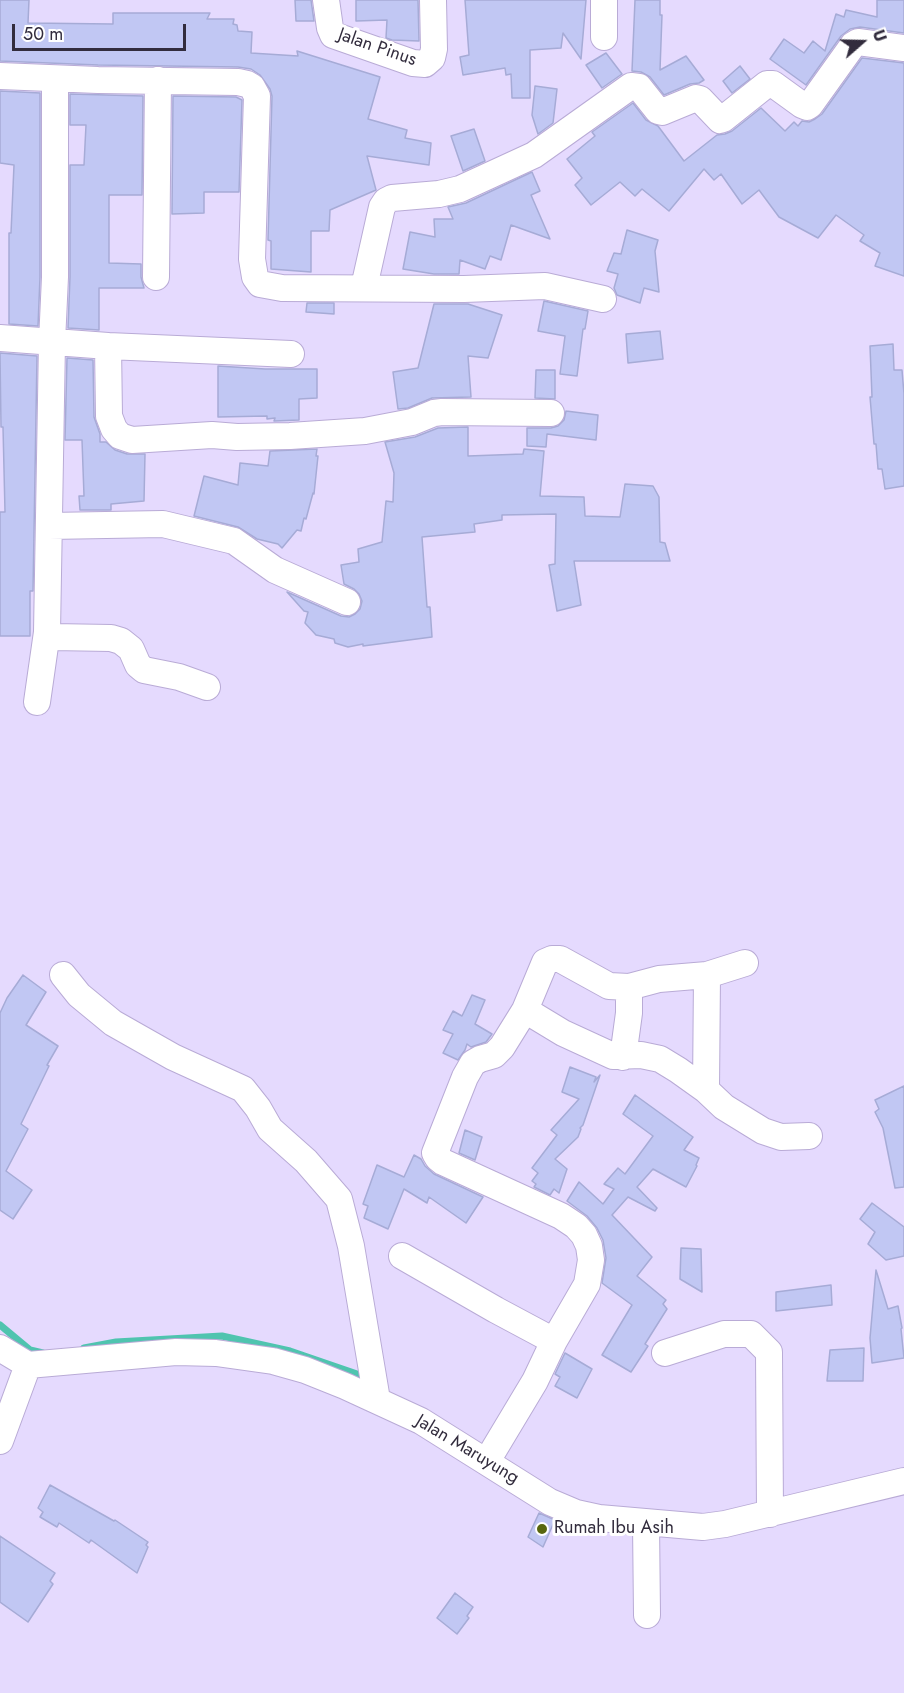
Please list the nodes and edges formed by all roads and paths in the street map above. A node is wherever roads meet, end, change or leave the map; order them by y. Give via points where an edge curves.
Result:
1 (326, 0) edge
2 (433, 0) edge
3 (604, 0) edge
4 (604, 37) dead end
5 (904, 48) edge
6 (0, 76) edge
7 (55, 79) junction
8 (158, 80) junction
9 (156, 276) dead end
10 (364, 288) junction
11 (603, 300) dead end
12 (0, 338) edge
13 (52, 342) junction
14 (108, 346) junction
15 (291, 354) dead end
16 (550, 413) dead end
17 (49, 526) junction
18 (347, 602) dead end
19 (47, 634) junction
20 (207, 687) dead end
21 (37, 702) dead end
22 (745, 963) dead end
23 (63, 975) dead end
24 (707, 975) junction
25 (629, 987) junction
26 (525, 1010) junction
27 (623, 1057) junction
28 (706, 1090) junction
29 (809, 1136) dead end
30 (402, 1256) dead end
31 (554, 1341) junction
32 (0, 1348) edge
33 (665, 1353) dead end
34 (28, 1365) junction
35 (377, 1400) junction
36 (0, 1441) edge
37 (487, 1461) junction
38 (904, 1481) edge
39 (770, 1514) junction
40 (646, 1523) junction
41 (647, 1615) dead end

1 - 2 street, Jalan Pinus via 333,35 425,64 434,49
3 - 4 street
5 - 10 street via 858,42 807,107 767,84 720,120 696,98 658,111 639,87 631,86 534,155 460,189 386,201
6 - 7 street
7 - 8 street
7 - 13 street
8 - 9 street
8 - 10 street via 238,82 252,87 257,96 252,259 258,283 282,288
10 - 11 street via 545,286
12 - 13 street
13 - 14 street
13 - 17 street
14 - 15 street
14 - 16 street via 109,416 120,436 132,440 365,431 442,412
17 - 18 street via 163,525 234,541 275,570
17 - 19 street
19 - 20 street via 121,641 144,670
19 - 21 street
22 - 24 street
23 - 35 street via 79,995 113,1023 173,1057 243,1089 270,1129 306,1161 339,1199 351,1246
24 - 25 street via 659,979
24 - 28 street
25 - 26 street via 609,986 560,959 552,959 545,962
25 - 27 street
26 - 27 street via 563,1033
26 - 31 street via 502,1047 494,1055 473,1063 435,1153 443,1162 561,1216 585,1235 591,1260 587,1284
27 - 28 street via 660,1059
28 - 29 street via 724,1107 763,1131 782,1137
30 - 31 street
31 - 37 street
32 - 34 street
33 - 39 street via 724,1334 751,1334 769,1352
34 - 35 street, Jalan Maruyung via 176,1352 216,1353 305,1370
34 - 36 street
35 - 37 street, Jalan Maruyung
37 - 40 street, Jalan Maruyung via 550,1502 576,1513
38 - 39 street, Jalan Maruyung
39 - 40 street, Jalan Maruyung via 703,1527
40 - 41 street

